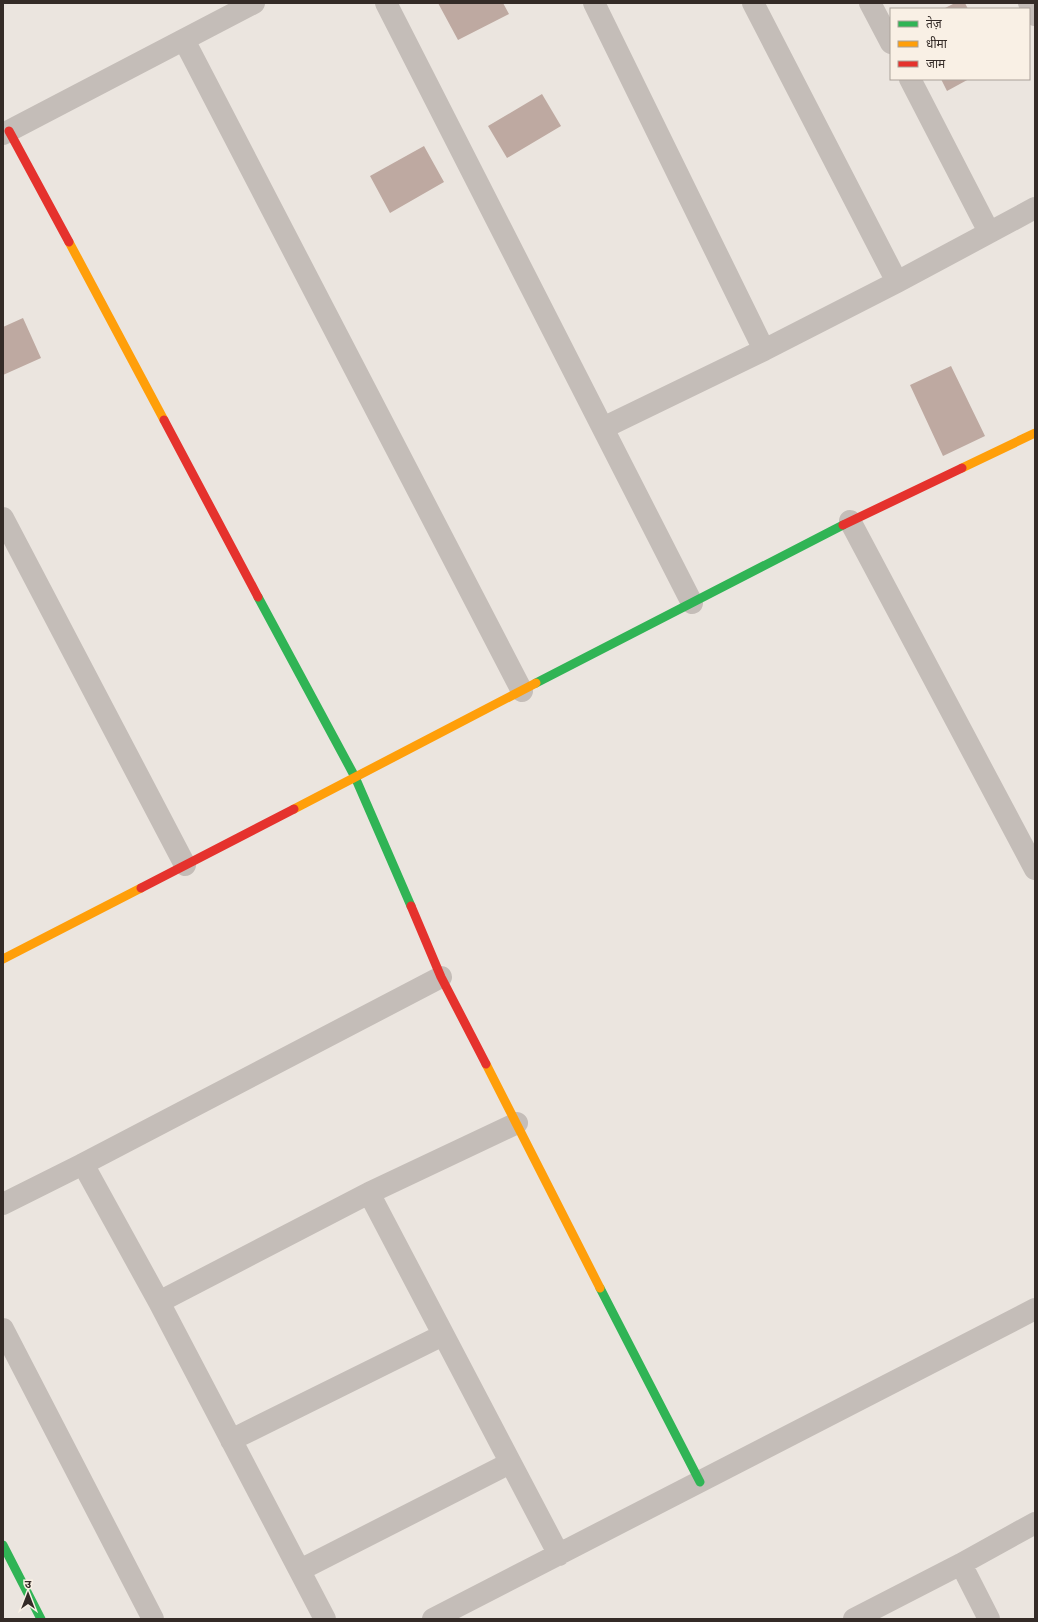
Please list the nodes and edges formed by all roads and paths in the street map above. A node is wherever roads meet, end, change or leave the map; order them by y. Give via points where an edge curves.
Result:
1 (254, 3) edge
2 (386, 3) edge
3 (594, 3) edge
4 (753, 3) edge
5 (870, 3) edge
6 (1029, 3) edge
7 (1035, 15) edge
8 (184, 40) junction
9 (890, 41) edge
10 (911, 80) edge
11 (6, 132) edge
12 (1035, 208) edge
13 (989, 232) junction
14 (897, 282) junction
15 (764, 350) junction
16 (603, 428) junction
17 (1035, 433) edge
18 (3, 518) edge
19 (850, 521) junction
20 (692, 603) junction
21 (522, 691) junction
22 (355, 777) junction
23 (185, 865) junction
24 (1035, 869) edge
25 (5, 953) edge
26 (441, 977) junction
27 (517, 1124) junction
28 (83, 1164) junction
29 (369, 1193) junction
30 (3, 1204) edge
31 (159, 1302) junction
32 (1035, 1309) edge
33 (3, 1329) edge
34 (443, 1335) junction
35 (231, 1440) junction
36 (510, 1463) junction
37 (700, 1482) junction
38 (1035, 1523) edge
39 (3, 1545) edge
40 (559, 1555) junction
41 (962, 1564) junction
42 (300, 1570) junction
43 (41, 1619) edge
44 (153, 1619) edge
45 (325, 1619) edge
46 (433, 1619) edge
47 (854, 1619) edge
48 (989, 1619) edge

1 - 8 street
2 - 16 street
3 - 15 street
4 - 14 street
5 - 9 street
6 - 7 street
8 - 11 street
8 - 21 street
10 - 13 street
11 - 22 street
12 - 13 street
13 - 14 street
14 - 15 street
15 - 16 street
16 - 20 street
17 - 19 street
18 - 23 street
19 - 20 street
19 - 24 street
20 - 21 street
21 - 22 street
22 - 23 street
22 - 26 street
23 - 25 street
26 - 27 street
26 - 28 street
27 - 29 street
27 - 37 street
28 - 30 street
28 - 31 street
29 - 31 street
29 - 34 street
31 - 35 street
32 - 37 street
33 - 44 street
34 - 35 street
34 - 36 street
35 - 42 street
36 - 40 street
36 - 42 street
37 - 40 street
38 - 41 street
39 - 43 street
40 - 46 street
41 - 47 street
41 - 48 street
42 - 45 street

